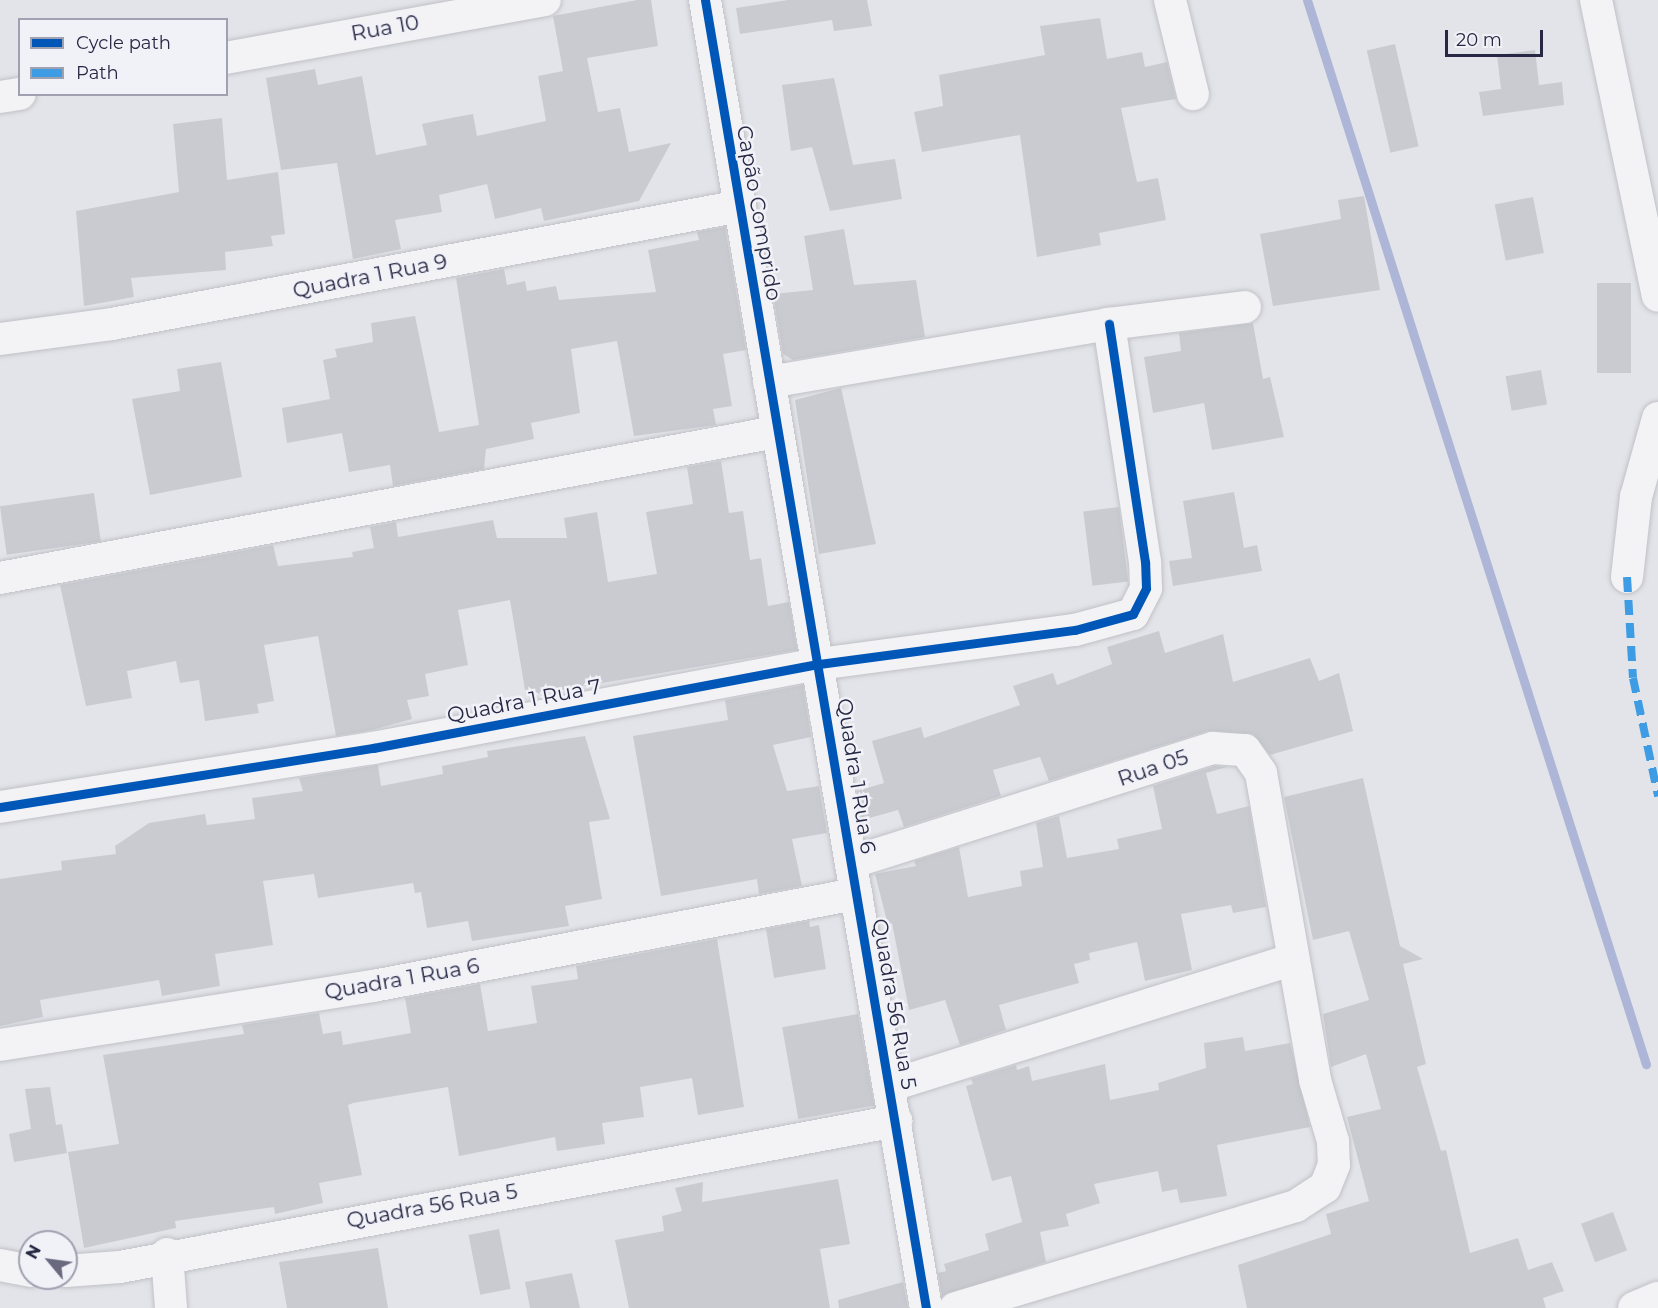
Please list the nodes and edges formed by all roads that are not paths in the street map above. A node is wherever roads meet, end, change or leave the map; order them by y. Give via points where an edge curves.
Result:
1 (545, 0) edge
2 (705, 0) edge
3 (1170, 0) edge
4 (1596, 0) edge
5 (228, 58) edge
6 (18, 94) edge
7 (1193, 94) dead end
8 (0, 97) edge
9 (740, 206) junction
10 (1658, 296) edge
11 (1245, 307) dead end
12 (1109, 324) junction
13 (0, 339) edge
14 (769, 382) junction
15 (1658, 418) edge
16 (776, 432) junction
17 (1627, 577) dead end
18 (0, 578) edge
19 (819, 664) junction
20 (0, 807) edge
21 (853, 862) junction
22 (856, 894) junction
23 (1292, 960) junction
24 (0, 1045) edge
25 (892, 1085) junction
26 (896, 1121) junction
27 (167, 1254) junction
28 (0, 1265) edge
29 (18, 1269) edge
30 (78, 1270) edge
31 (1658, 1298) edge
32 (171, 1308) edge
33 (926, 1308) edge
34 (955, 1308) edge
35 (1634, 1308) edge

1 - 5 street, Rua 10
2 - 9 street, Capão Comprido
3 - 7 street
4 - 10 street
6 - 8 street
9 - 13 street, Quadra 1 Rua 9 via 112,324
9 - 14 street, Capão Comprido
11 - 12 street
12 - 14 street
12 - 19 street, Quadra 1 Rua 7 via 1145,562 1146,588 1140,608 1076,630
14 - 16 street, Capão Comprido
15 - 17 street via 1636,497
16 - 18 street
16 - 19 street
19 - 20 street, Quadra 1 Rua 7 via 373,748
19 - 21 street, Quadra 1 Rua 6
21 - 22 street, Quadra 1 Rua 6
21 - 23 street, Rua 05 via 1213,748 1237,747 1254,757 1261,773
22 - 24 street, Quadra 1 Rua 6 via 373,986
22 - 25 street, Quadra 56 Rua 5
23 - 25 street
23 - 34 street, Rua 05 via 1333,1141 1334,1165 1325,1187 1296,1206
25 - 26 street, Quadra 56 Rua 5
26 - 27 street, Quadra 56 Rua 5
26 - 33 street
27 - 30 street, Quadra 56 Rua 5 via 120,1267
27 - 32 street
28 - 29 street
31 - 35 street

